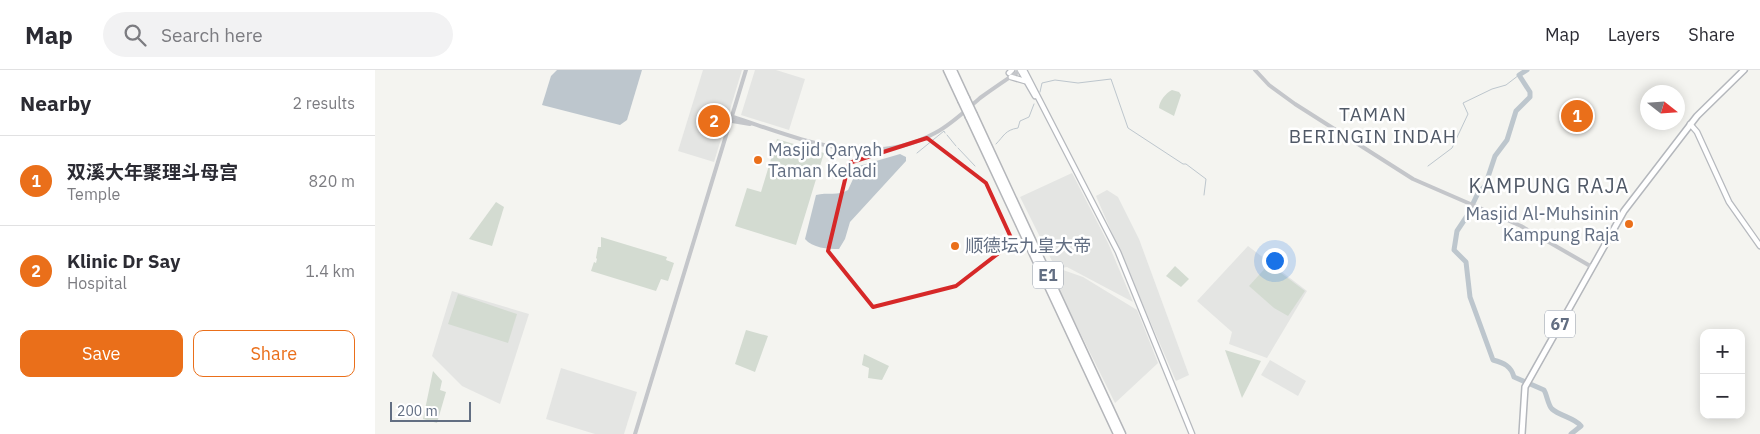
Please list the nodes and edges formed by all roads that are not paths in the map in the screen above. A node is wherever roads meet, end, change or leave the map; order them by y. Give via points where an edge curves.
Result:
1 (746, 70) edge
2 (947, 70) edge
3 (953, 70) edge
4 (1029, 70) edge
5 (1255, 70) edge
6 (1744, 70) edge
7 (1016, 71) edge
8 (1027, 80) junction
9 (964, 99) junction
10 (971, 116) junction
11 (732, 119) junction
12 (1690, 124) junction
13 (1760, 246) edge
14 (1592, 267) junction
15 (635, 434) edge
16 (1117, 434) edge
17 (1122, 434) edge
18 (1192, 434) edge
19 (1522, 434) edge

1 - 11 street
2 - 9 highway, E1
3 - 9 highway, E1
4 - 8 main road
5 - 14 street via 1269,86 1295,104 1413,179 1521,226
6 - 12 main road, 67
7 - 8 main road
7 - 8 main road
7 - 11 street via 936,133 902,146 858,151 825,146
8 - 18 main road via 1118,252
9 - 10 highway, E1, bridge
10 - 16 highway, E1
10 - 17 highway, E1
11 - 15 street
12 - 13 main road via 1697,132 1729,202
12 - 14 main road, 67 via 1631,199
14 - 19 main road, 67 via 1525,387

